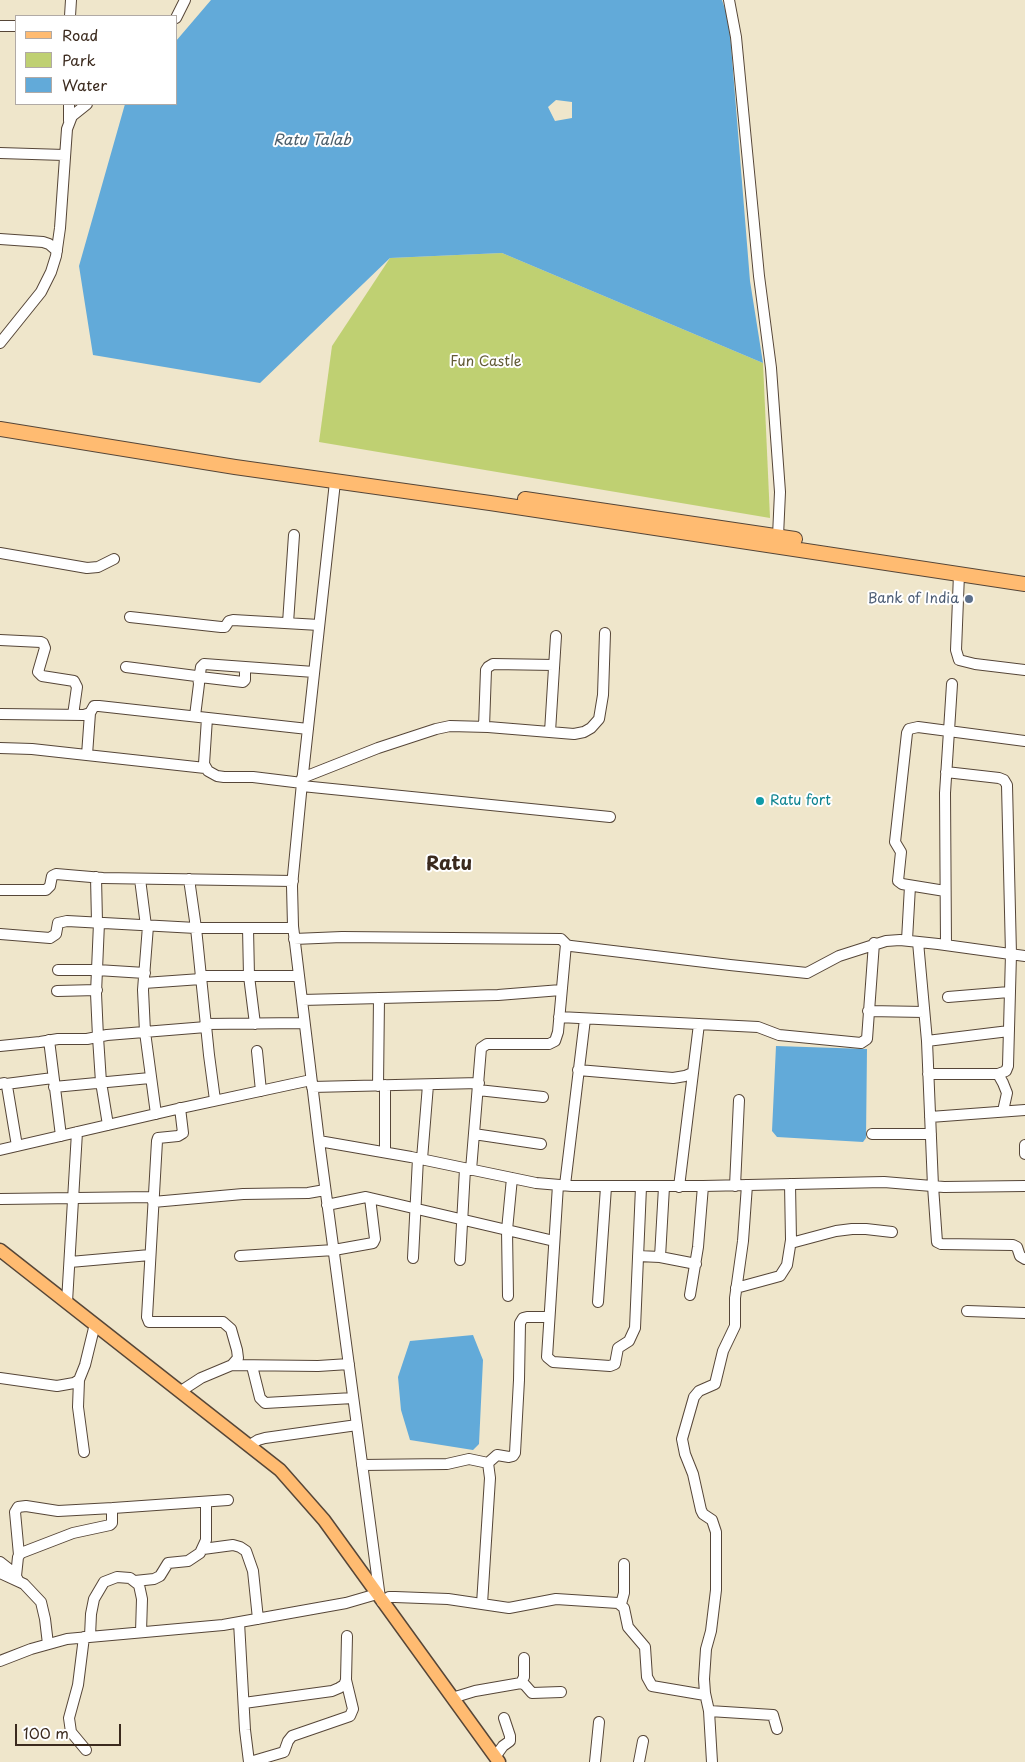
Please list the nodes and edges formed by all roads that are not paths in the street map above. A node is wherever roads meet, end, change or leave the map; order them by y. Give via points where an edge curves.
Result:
1 (71, 0) edge
2 (185, 0) edge
3 (729, 0) edge
4 (70, 15) edge
5 (178, 15) edge
6 (0, 26) edge
7 (15, 26) edge
8 (68, 105) edge
9 (86, 105) edge
10 (69, 121) junction
11 (0, 154) edge
12 (64, 155) junction
13 (0, 240) edge
14 (57, 250) junction
15 (0, 343) edge
16 (0, 421) edge
17 (0, 429) edge
18 (335, 482) junction
19 (294, 535) dead end
20 (778, 536) junction
21 (0, 553) edge
22 (114, 559) dead end
23 (959, 574) junction
24 (1025, 575) edge
25 (1025, 584) edge
26 (130, 617) dead end
27 (288, 622) junction
28 (320, 625) junction
29 (605, 633) dead end
30 (556, 636) dead end
31 (0, 640) edge
32 (554, 665) junction
33 (126, 667) dead end
34 (245, 667) junction
35 (1025, 670) edge
36 (314, 672) junction
37 (199, 679) junction
38 (952, 684) dead end
39 (90, 713) junction
40 (0, 714) edge
41 (73, 715) junction
42 (195, 716) junction
43 (207, 718) junction
44 (484, 727) junction
45 (308, 729) junction
46 (949, 730) junction
47 (550, 732) junction
48 (1025, 741) edge
49 (0, 748) edge
50 (87, 755) junction
51 (205, 768) junction
52 (946, 772) junction
53 (302, 782) junction
54 (610, 818) dead end
55 (96, 877) junction
56 (140, 878) junction
57 (188, 880) junction
58 (293, 881) junction
59 (910, 886) junction
60 (0, 890) edge
61 (945, 891) junction
62 (98, 922) junction
63 (147, 926) junction
64 (196, 928) junction
65 (248, 928) junction
66 (293, 928) junction
67 (0, 934) edge
68 (294, 939) junction
69 (906, 940) junction
70 (918, 942) junction
71 (874, 943) junction
72 (566, 944) junction
73 (946, 945) junction
74 (1011, 954) junction
75 (1025, 956) edge
76 (58, 970) dead end
77 (97, 970) junction
78 (249, 976) junction
79 (299, 976) junction
80 (144, 978) junction
81 (200, 978) junction
82 (96, 990) junction
83 (561, 990) junction
84 (57, 991) dead end
85 (1009, 992) junction
86 (948, 997) dead end
87 (379, 998) junction
88 (302, 1000) junction
89 (868, 1011) junction
90 (924, 1012) junction
91 (559, 1017) junction
92 (584, 1019) junction
93 (304, 1023) junction
94 (254, 1024) junction
95 (699, 1024) junction
96 (205, 1025) junction
97 (1009, 1031) junction
98 (145, 1032) junction
99 (98, 1037) junction
100 (50, 1040) junction
101 (927, 1041) junction
102 (0, 1046) edge
103 (257, 1051) dead end
104 (578, 1070) junction
105 (692, 1073) junction
106 (928, 1074) junction
107 (998, 1074) junction
108 (150, 1078) junction
109 (54, 1082) junction
110 (101, 1082) junction
111 (312, 1083) junction
112 (3, 1084) edge
113 (428, 1085) junction
114 (381, 1086) junction
115 (478, 1087) junction
116 (261, 1090) junction
117 (543, 1097) dead end
118 (215, 1100) junction
119 (740, 1100) dead end
120 (180, 1108) junction
121 (1025, 1110) edge
122 (1003, 1111) junction
123 (156, 1114) junction
124 (930, 1117) junction
125 (108, 1125) junction
126 (77, 1132) junction
127 (474, 1134) junction
128 (872, 1134) dead end
129 (931, 1134) junction
130 (61, 1136) junction
131 (319, 1140) junction
132 (541, 1144) dead end
133 (1025, 1145) edge
134 (17, 1146) junction
135 (0, 1150) edge
136 (385, 1152) junction
137 (1025, 1154) edge
138 (420, 1159) junction
139 (468, 1169) junction
140 (512, 1178) junction
141 (790, 1184) junction
142 (561, 1185) junction
143 (747, 1185) junction
144 (703, 1186) junction
145 (735, 1186) junction
146 (933, 1186) junction
147 (1025, 1186) edge
148 (606, 1187) junction
149 (641, 1187) junction
150 (664, 1187) junction
151 (679, 1187) junction
152 (326, 1190) junction
153 (74, 1198) junction
154 (370, 1198) junction
155 (153, 1199) junction
156 (0, 1200) edge
157 (328, 1205) junction
158 (416, 1209) junction
159 (462, 1219) junction
160 (507, 1230) junction
161 (892, 1232) dead end
162 (554, 1241) junction
163 (791, 1243) junction
164 (0, 1250) edge
165 (334, 1250) junction
166 (150, 1255) junction
167 (240, 1256) dead end
168 (638, 1256) junction
169 (660, 1257) junction
170 (413, 1258) dead end
171 (1025, 1259) edge
172 (460, 1260) dead end
173 (70, 1262) junction
174 (696, 1264) junction
175 (736, 1288) junction
176 (690, 1295) dead end
177 (508, 1296) dead end
178 (67, 1302) junction
179 (598, 1302) dead end
180 (967, 1311) dead end
181 (1025, 1313) edge
182 (549, 1317) junction
183 (95, 1324) junction
184 (349, 1364) junction
185 (232, 1365) junction
186 (252, 1366) junction
187 (0, 1378) edge
188 (79, 1380) junction
189 (181, 1392) junction
190 (353, 1398) junction
191 (357, 1425) junction
192 (250, 1445) junction
193 (84, 1452) dead end
194 (488, 1463) junction
195 (362, 1465) junction
196 (228, 1500) dead end
197 (206, 1502) junction
198 (113, 1508) junction
199 (203, 1549) junction
200 (19, 1555) junction
201 (0, 1562) edge
202 (624, 1564) dead end
203 (0, 1573) edge
204 (17, 1579) junction
205 (135, 1581) junction
206 (380, 1598) junction
207 (482, 1604) junction
208 (621, 1604) junction
209 (258, 1619) junction
210 (239, 1622) junction
211 (141, 1632) junction
212 (347, 1636) dead end
213 (87, 1637) junction
214 (48, 1644) junction
215 (524, 1658) dead end
216 (0, 1661) edge
217 (346, 1680) junction
218 (521, 1683) junction
219 (561, 1692) dead end
220 (705, 1695) junction
221 (452, 1698) junction
222 (244, 1702) junction
223 (709, 1711) junction
224 (504, 1718) dead end
225 (600, 1722) dead end
226 (777, 1730) dead end
227 (643, 1741) dead end
228 (86, 1750) dead end
229 (497, 1759) edge
230 (250, 1762) edge
231 (596, 1762) edge
232 (639, 1762) edge
233 (712, 1762) edge

1 - 4 street
2 - 5 street
3 - 20 street via 736,37 771,368 780,492
6 - 7 street
8 - 10 street
9 - 10 street
10 - 12 street
11 - 12 street
12 - 14 street
13 - 14 street via 43,242
14 - 15 street via 41,292
16 - 20 highway
17 - 18 highway
18 - 23 highway
18 - 28 street
19 - 27 street
20 - 24 highway
21 - 22 street via 87,568
23 - 25 highway
23 - 35 street via 956,650 959,660
26 - 27 street via 221,627 233,620
27 - 28 street
28 - 36 street
29 - 47 street via 604,695 599,719 584,732
30 - 32 street
31 - 41 street via 43,643 45,648 38,672 42,676 74,681 77,687
32 - 44 street via 493,664 488,667
32 - 47 street
33 - 37 street via 193,675
34 - 36 street
34 - 37 street via 204,664
34 - 37 street via 243,682
36 - 45 street
37 - 42 street
38 - 46 street
39 - 41 street
39 - 42 street via 99,706
39 - 50 street
40 - 41 street
42 - 43 street
43 - 45 street
43 - 51 street
44 - 47 street
44 - 53 street via 436,729 378,748
45 - 53 street
46 - 48 street
46 - 52 street
46 - 59 street via 918,727 907,732 895,842 901,852 898,880
49 - 50 street
50 - 51 street
51 - 53 street via 217,776
52 - 61 street
52 - 74 street via 999,778 1006,782
53 - 54 street
53 - 58 street
55 - 56 street
55 - 60 street via 56,874 46,890
55 - 62 street
56 - 57 street
56 - 63 street
57 - 58 street
57 - 64 street
58 - 66 street
59 - 61 street
59 - 69 street
61 - 73 street
62 - 63 street
62 - 67 street via 60,922 55,936 50,938
62 - 77 street
63 - 64 street
63 - 80 street
64 - 65 street
64 - 81 street
65 - 66 street
65 - 78 street
66 - 68 street
68 - 72 street via 557,938
68 - 79 street
69 - 70 street
69 - 71 street
70 - 73 street
70 - 90 street
71 - 72 street via 807,973
71 - 89 street
72 - 83 street
73 - 74 street
74 - 75 street
74 - 85 street
76 - 77 street
77 - 80 street
77 - 82 street
78 - 79 street
78 - 81 street
78 - 94 street
79 - 88 street
80 - 81 street
80 - 98 street
81 - 96 street
82 - 84 street
82 - 99 street
83 - 87 street
83 - 91 street
85 - 86 street
85 - 97 street
87 - 88 street
87 - 114 street
88 - 93 street
89 - 90 street
89 - 95 street via 867,1039 861,1043 780,1035 758,1027
90 - 101 street
91 - 92 street
91 - 115 street via 556,1040 552,1043 482,1046
92 - 95 street
92 - 104 street
93 - 94 street
93 - 111 street
94 - 96 street
95 - 105 street
96 - 98 street
96 - 118 street
97 - 101 street
97 - 107 street via 1008,1066 1006,1071
98 - 99 street
98 - 108 street
99 - 100 street
99 - 110 street
100 - 102 street
100 - 109 street
101 - 106 street
103 - 116 street
104 - 105 street via 673,1078
104 - 142 street
105 - 151 street
106 - 107 street
106 - 124 street
107 - 122 street via 1007,1093
108 - 110 street
108 - 123 street
109 - 110 street
109 - 112 street
109 - 130 street
110 - 125 street
111 - 114 street
111 - 116 street
111 - 131 street
112 - 134 street
113 - 114 street
113 - 115 street
113 - 138 street
114 - 136 street
115 - 117 street
115 - 127 street
116 - 118 street
118 - 120 street
119 - 145 street
120 - 123 street
120 - 155 street via 183,1133 158,1138 157,1141
121 - 122 street
122 - 124 street
123 - 125 street
124 - 129 street
125 - 126 street
126 - 130 street
126 - 153 street
127 - 132 street
127 - 139 street
128 - 129 street
129 - 146 street
130 - 134 street
131 - 136 street
131 - 152 street
133 - 137 street
134 - 135 street
136 - 138 street
138 - 139 street
138 - 158 street
139 - 140 street
139 - 159 street
140 - 142 street
140 - 160 street
141 - 143 street
141 - 146 street via 884,1182
141 - 163 street
142 - 148 street
142 - 162 street
143 - 145 street
143 - 175 street
144 - 145 street
144 - 151 street
144 - 174 street
146 - 147 street
146 - 171 street via 939,1243 1013,1245
148 - 149 street
148 - 179 street
149 - 150 street
149 - 168 street
150 - 151 street
150 - 169 street
152 - 155 street
152 - 157 street
153 - 155 street
153 - 156 street
153 - 173 street
154 - 157 street
154 - 158 street
154 - 165 street via 375,1242
155 - 166 street
157 - 165 street
158 - 159 street
158 - 170 street
159 - 160 street
159 - 172 street
160 - 162 street
160 - 177 street
161 - 163 street via 836,1230
162 - 182 street
163 - 175 street via 787,1265 780,1276
164 - 178 main road
165 - 167 street
165 - 184 street
166 - 173 street
166 - 185 street via 149,1322 223,1322 231,1329 237,1350 238,1358
168 - 169 street
168 - 182 street via 635,1328 629,1340 618,1348 614,1365 550,1361 547,1354
169 - 174 street
173 - 178 street
174 - 176 street
175 - 220 street via 735,1326 722,1351 716,1381 694,1397 682,1440 700,1510 712,1520 716,1532 716,1590 704,1663
178 - 183 main road
180 - 181 street
182 - 194 street via 521,1320 515,1453 509,1458 497,1455
183 - 188 street
183 - 189 main road
184 - 186 street
184 - 190 street
185 - 186 street
185 - 189 street via 201,1378
186 - 190 street via 260,1398 265,1403
187 - 188 street via 57,1386
188 - 193 street via 78,1407
189 - 192 main road
190 - 191 street
191 - 192 street via 265,1438
191 - 195 street
192 - 206 main road via 299,1490
194 - 195 street via 470,1459 447,1464
194 - 207 street via 490,1478
195 - 206 street
196 - 197 street
197 - 198 street
197 - 199 street
198 - 200 street via 110,1525 73,1533
198 - 200 street via 58,1511 26,1506 18,1508
199 - 205 street via 193,1559 168,1563 157,1578
199 - 209 street via 232,1545 246,1551 253,1571
200 - 204 street
201 - 204 street
202 - 208 street
203 - 204 street
204 - 214 street via 41,1602
205 - 211 street via 142,1591
205 - 213 street via 118,1576 104,1582 94,1598
206 - 207 street
206 - 209 street
206 - 221 main road
207 - 208 street via 509,1608 556,1599
208 - 220 street via 628,1627 645,1647 648,1680 652,1686
209 - 210 street
210 - 211 street
210 - 222 street
211 - 213 street
212 - 217 street
213 - 214 street
213 - 228 street via 69,1718 71,1732
214 - 216 street
215 - 218 street
217 - 222 street via 344,1685 332,1691
217 - 230 street via 353,1709 350,1716 292,1736 284,1752
218 - 219 street via 532,1694
218 - 221 street
220 - 223 street
221 - 229 main road
222 - 230 street
223 - 226 street via 773,1715
223 - 233 street
224 - 229 street via 510,1741 503,1746
225 - 231 street
227 - 232 street

